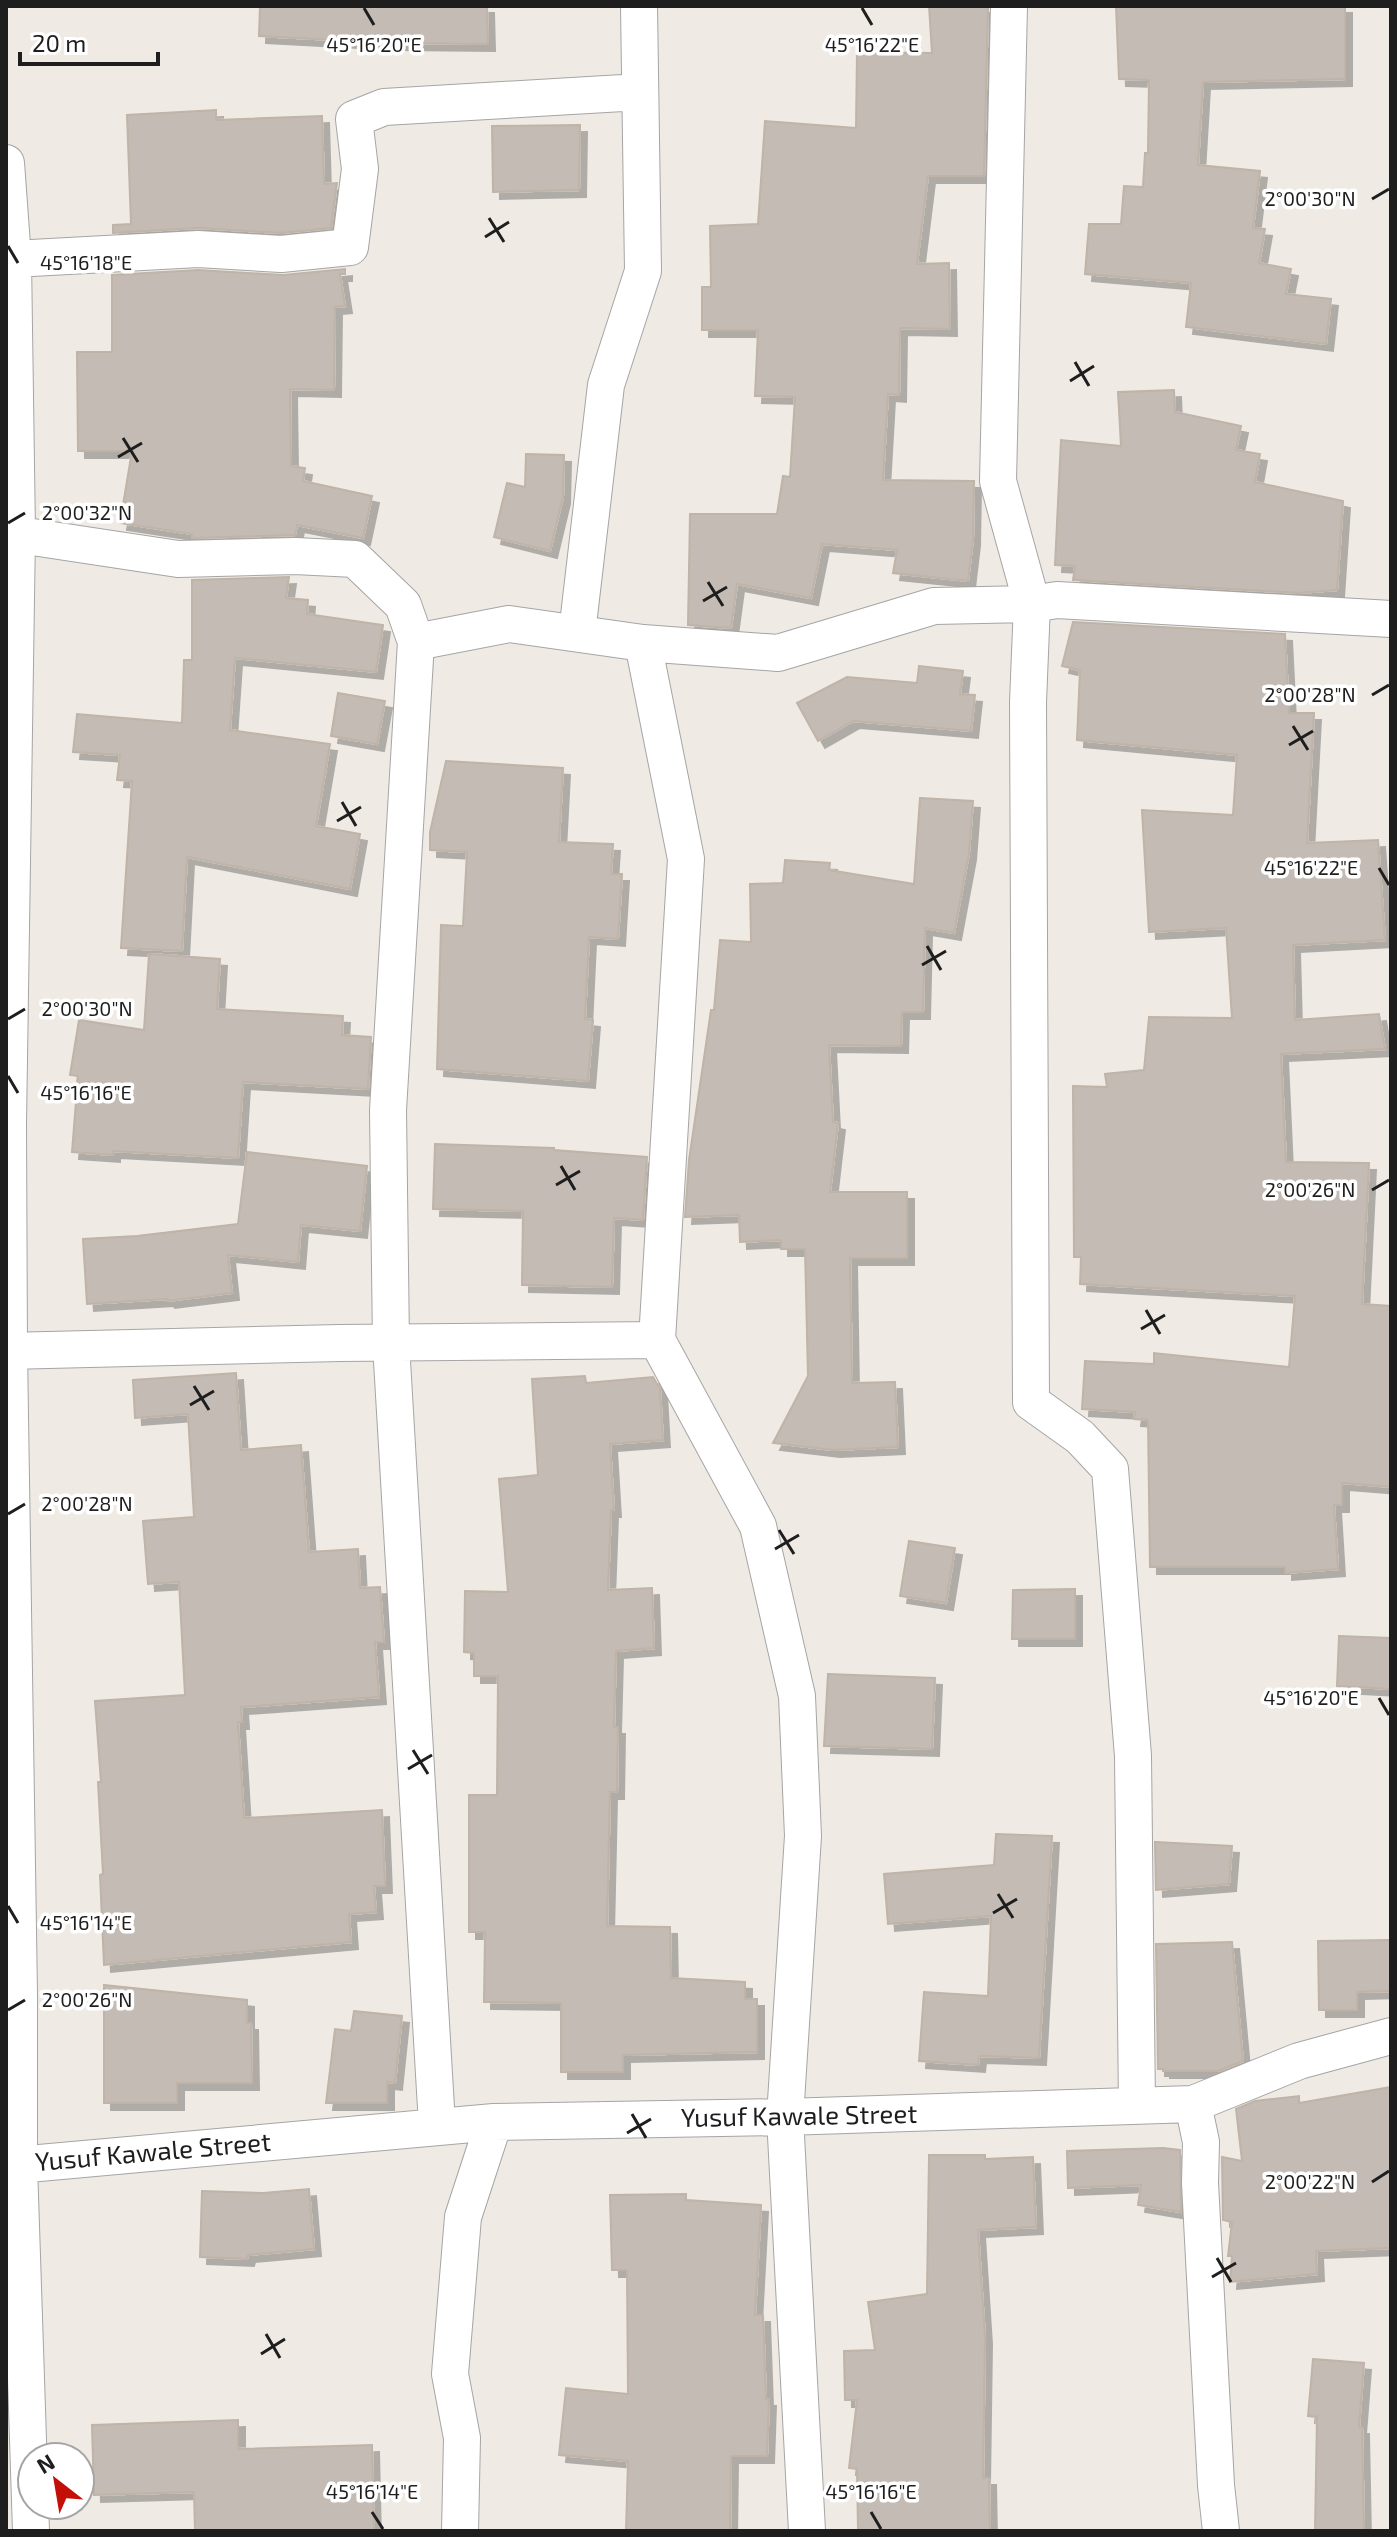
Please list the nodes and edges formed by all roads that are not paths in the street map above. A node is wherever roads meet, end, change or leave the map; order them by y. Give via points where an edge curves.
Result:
1 (639, 6) edge
2 (1009, 6) edge
3 (640, 92) junction
4 (6, 163) edge
5 (13, 259) junction
6 (11, 533) edge
7 (1032, 604) junction
8 (1391, 619) edge
9 (577, 633) junction
10 (416, 642) junction
11 (643, 643) junction
12 (657, 1340) junction
13 (391, 1344) junction
14 (8, 1351) edge
15 (1391, 2036) edge
16 (1193, 2104) junction
17 (1137, 2106) junction
18 (785, 2117) junction
19 (494, 2122) junction
20 (437, 2125) junction
21 (12, 2165) edge
22 (31, 2531) edge
23 (460, 2531) edge
24 (807, 2531) edge
25 (1221, 2531) edge

1 - 3 street
2 - 7 street via 998,481
3 - 5 street via 384,107 354,119 360,169 350,247 281,254 198,249
3 - 9 street via 643,271 606,385
4 - 5 street
5 - 6 street
6 - 10 street via 178,559 355,559 403,605
6 - 14 street
7 - 8 street via 1057,600
7 - 11 street via 934,606 778,653
7 - 17 street via 1031,1402 1080,1437 1110,1469 1133,1756
9 - 10 street via 509,624
9 - 11 street
10 - 13 street via 388,1110
11 - 12 street via 686,859
12 - 13 street
12 - 18 street via 758,1526 797,1696 803,1836
13 - 14 street
13 - 20 street
14 - 21 street via 19,1994
15 - 16 street, Yusuf Kawale Street via 1299,2061
16 - 17 street, Yusuf Kawale Street
16 - 25 street via 1201,2142
17 - 18 street, Yusuf Kawale Street
18 - 19 street, Yusuf Kawale Street
18 - 24 street
19 - 20 street, Yusuf Kawale Street
19 - 23 street via 463,2217 450,2374 462,2438
20 - 21 street, Yusuf Kawale Street
21 - 22 street

